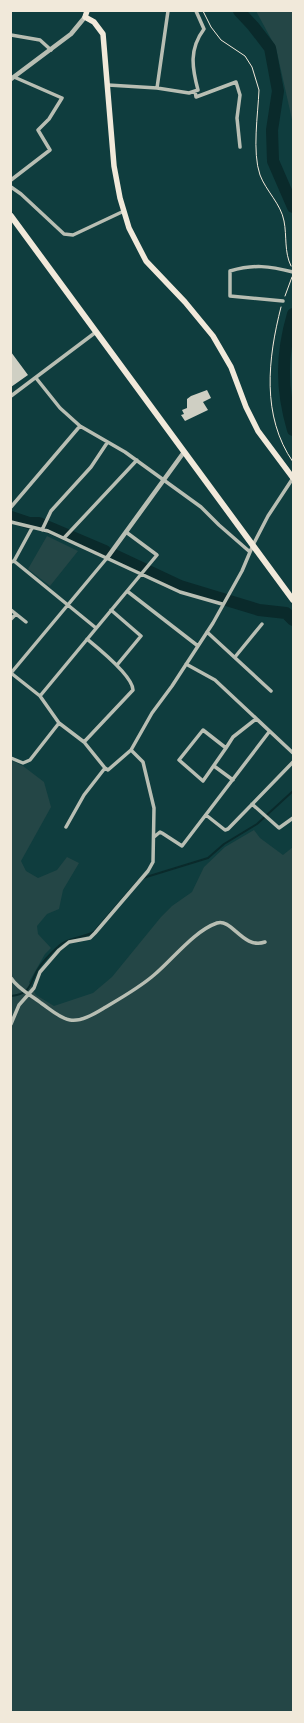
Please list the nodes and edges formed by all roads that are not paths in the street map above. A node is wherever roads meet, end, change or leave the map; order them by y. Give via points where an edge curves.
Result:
1 (168, 11) edge
2 (196, 11) edge
3 (86, 14) edge
4 (11, 35) edge
5 (51, 50) junction
6 (13, 78) edge
7 (108, 84) junction
8 (157, 88) junction
9 (195, 91) junction
10 (240, 147) dead end
11 (11, 180) edge
12 (11, 187) edge
13 (124, 211) junction
14 (11, 216) edge
15 (293, 270) edge
16 (284, 301) road end
17 (96, 332) junction
18 (36, 378) junction
19 (11, 396) edge
20 (80, 426) junction
21 (107, 443) junction
22 (184, 452) junction
23 (137, 460) junction
24 (293, 478) edge
25 (164, 480) junction
26 (11, 507) edge
27 (11, 522) edge
28 (32, 528) junction
29 (42, 530) junction
30 (126, 532) junction
31 (64, 538) junction
32 (251, 548) junction
33 (107, 558) junction
34 (13, 562) edge
35 (143, 571) junction
36 (127, 591) junction
37 (293, 600) edge
38 (223, 603) junction
39 (68, 605) junction
40 (11, 610) edge
41 (111, 610) junction
42 (16, 614) junction
43 (11, 619) edge
44 (26, 622) dead end
45 (262, 624) dead end
46 (96, 628) junction
47 (207, 632) junction
48 (87, 639) junction
49 (198, 646) junction
50 (236, 657) junction
51 (186, 664) junction
52 (117, 665) junction
53 (11, 673) edge
54 (270, 691) dead end
55 (40, 696) junction
56 (256, 719) junction
57 (59, 723) junction
58 (269, 732) junction
59 (84, 742) junction
60 (226, 748) junction
61 (131, 750) junction
62 (293, 753) edge
63 (11, 758) edge
64 (293, 762) edge
65 (214, 766) junction
66 (105, 768) junction
67 (233, 780) junction
68 (252, 804) junction
69 (206, 815) junction
70 (293, 818) edge
71 (66, 826) dead end
72 (154, 837) junction
73 (265, 942) dead end
74 (11, 978) edge
75 (30, 994) junction
76 (11, 1024) edge

1 - 8 street
2 - 9 street via 204,29 198,37 192,56 198,90
3 - 5 street via 71,34
3 - 7 main road via 103,34
4 - 5 street via 40,40
5 - 6 street
6 - 11 street via 62,98 49,119 38,130 50,150
7 - 8 street
7 - 13 main road via 114,166
8 - 9 street via 189,93
9 - 10 street via 196,97 236,82 240,95 237,118
12 - 13 street via 68,235
13 - 24 main road via 129,228 146,261 213,336 231,367 258,431
14 - 17 highway
15 - 16 street via 265,265 230,271 230,296
17 - 18 street
17 - 22 highway
18 - 19 street
18 - 20 street via 60,408
20 - 21 street
20 - 26 street
21 - 23 street
21 - 29 street via 96,462 51,511
22 - 25 street
22 - 32 highway
23 - 25 street
23 - 31 street
24 - 32 street
25 - 30 street
25 - 32 street via 201,507 218,525
27 - 28 street
28 - 29 street
28 - 34 street
29 - 31 street
30 - 33 street
30 - 35 street via 157,555
31 - 33 street
32 - 37 highway
32 - 38 street via 242,572
33 - 35 street
33 - 39 street
34 - 39 street
35 - 36 street
35 - 38 street via 180,592
36 - 41 street
36 - 49 street
38 - 47 street
39 - 46 street
39 - 53 street
40 - 42 street
41 - 46 street
41 - 52 street via 141,636
42 - 43 street
42 - 44 street
45 - 50 street
46 - 48 street
47 - 49 street
47 - 50 street
48 - 52 street
48 - 55 street
49 - 51 street
50 - 54 street
51 - 56 street via 215,680
51 - 61 street via 152,713
52 - 59 street via 132,684 132,692
53 - 55 street
55 - 57 street
56 - 58 street
56 - 60 street via 233,737
57 - 59 street
57 - 63 street via 30,760 23,763
58 - 62 street
58 - 67 street
59 - 66 street
60 - 65 street
60 - 65 street via 203,730 180,760 203,781
61 - 66 street via 108,770
61 - 72 street via 143,762 154,808
64 - 68 street
65 - 67 street
66 - 71 street via 84,795
67 - 69 street
68 - 69 street via 225,830
68 - 70 street via 279,828
69 - 72 street via 182,846 160,832
72 - 75 street via 154,862 148,871 95,933 85,940 69,942 59,950 40,972
73 - 75 street via 248,942 223,923 216,923 180,950 145,983 97,1012 77,1019 69,1020
74 - 75 street via 17,986
75 - 76 street via 19,1005

